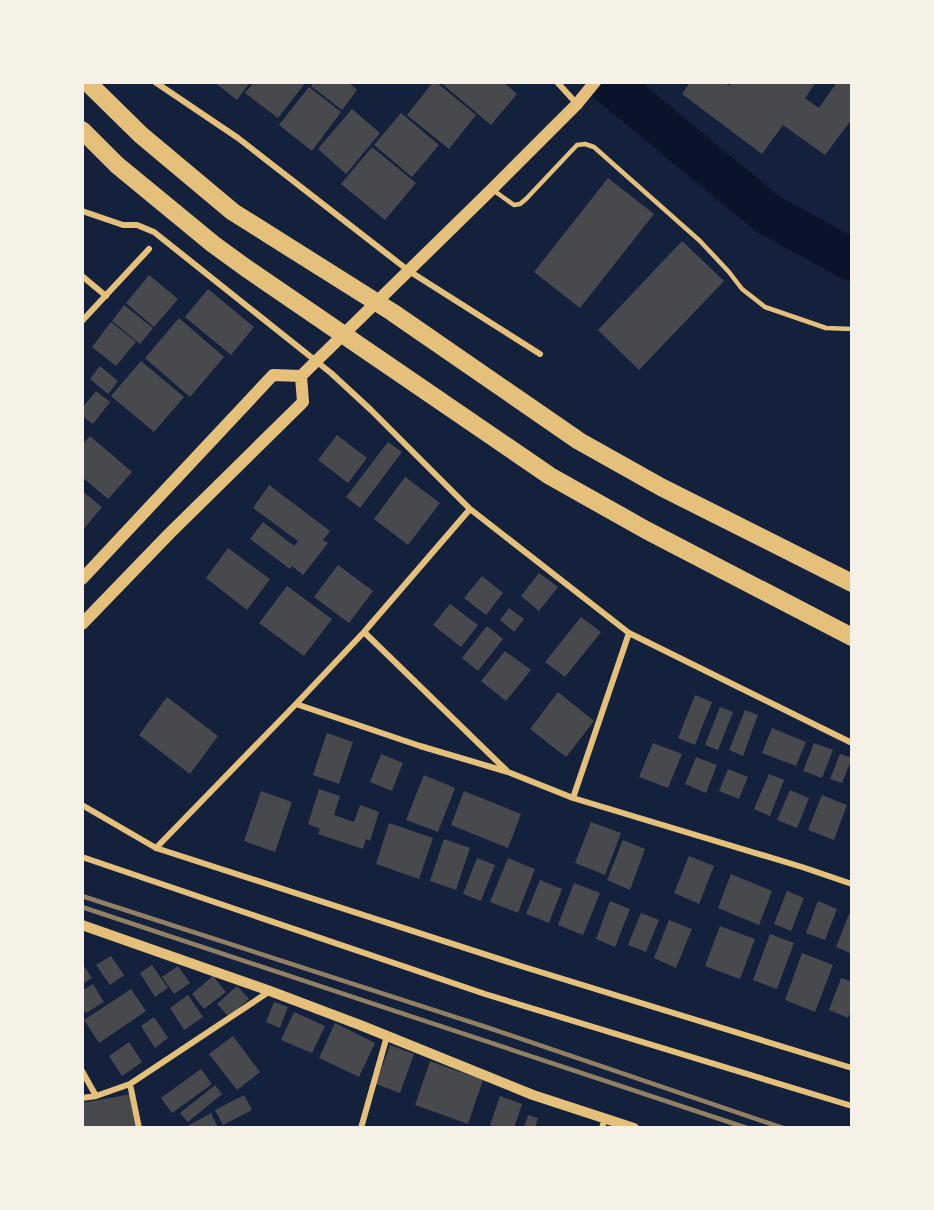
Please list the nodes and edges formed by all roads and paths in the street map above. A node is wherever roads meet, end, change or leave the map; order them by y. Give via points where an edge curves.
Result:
1 (87, 82) edge
2 (155, 82) edge
3 (557, 82) edge
4 (595, 82) edge
5 (580, 101) junction
6 (82, 130) edge
7 (492, 189) junction
8 (82, 211) edge
9 (149, 249) dead end
10 (409, 271) junction
11 (82, 276) edge
12 (106, 296) junction
13 (82, 321) edge
14 (852, 329) edge
15 (540, 354) dead end
16 (317, 360) junction
17 (301, 376) junction
18 (470, 509) junction
19 (82, 579) edge
20 (852, 583) edge
21 (82, 624) edge
22 (364, 632) junction
23 (629, 633) junction
24 (852, 637) edge
25 (296, 704) junction
26 (852, 743) edge
27 (508, 772) junction
28 (573, 798) junction
29 (82, 805) edge
30 (156, 848) junction
31 (82, 857) edge
32 (852, 884) edge
33 (82, 925) edge
34 (270, 991) junction
35 (387, 1036) junction
36 (852, 1068) edge
37 (82, 1071) edge
38 (130, 1084) junction
39 (96, 1096) junction
40 (82, 1098) edge
41 (852, 1106) edge
42 (604, 1123) edge
43 (139, 1128) edge
44 (361, 1128) edge
45 (634, 1128) edge

1 - 20 highway via 141,135 233,212 392,312 579,441
2 - 10 street via 238,138
3 - 5 street
4 - 5 main road
5 - 7 main road
6 - 24 highway via 117,165 213,244 550,476
7 - 10 main road
7 - 14 lane via 514,205 520,204 577,145 594,147 700,241 741,289 765,307 826,328
8 - 16 street via 154,232
9 - 12 street
10 - 15 street
10 - 16 main road
11 - 12 street
12 - 13 street
16 - 17 main road
16 - 18 street
17 - 19 main road via 273,375
17 - 21 main road via 303,402
18 - 22 street
18 - 23 street
22 - 25 street
22 - 27 street
23 - 26 street
23 - 28 street
25 - 27 street
25 - 30 street
27 - 28 street
28 - 32 street
29 - 30 street
30 - 36 street
31 - 41 street via 485,994
33 - 34 street
34 - 35 street
34 - 38 street
35 - 42 street
35 - 44 street
37 - 39 street
38 - 39 street
38 - 43 street
39 - 40 street
42 - 45 street

